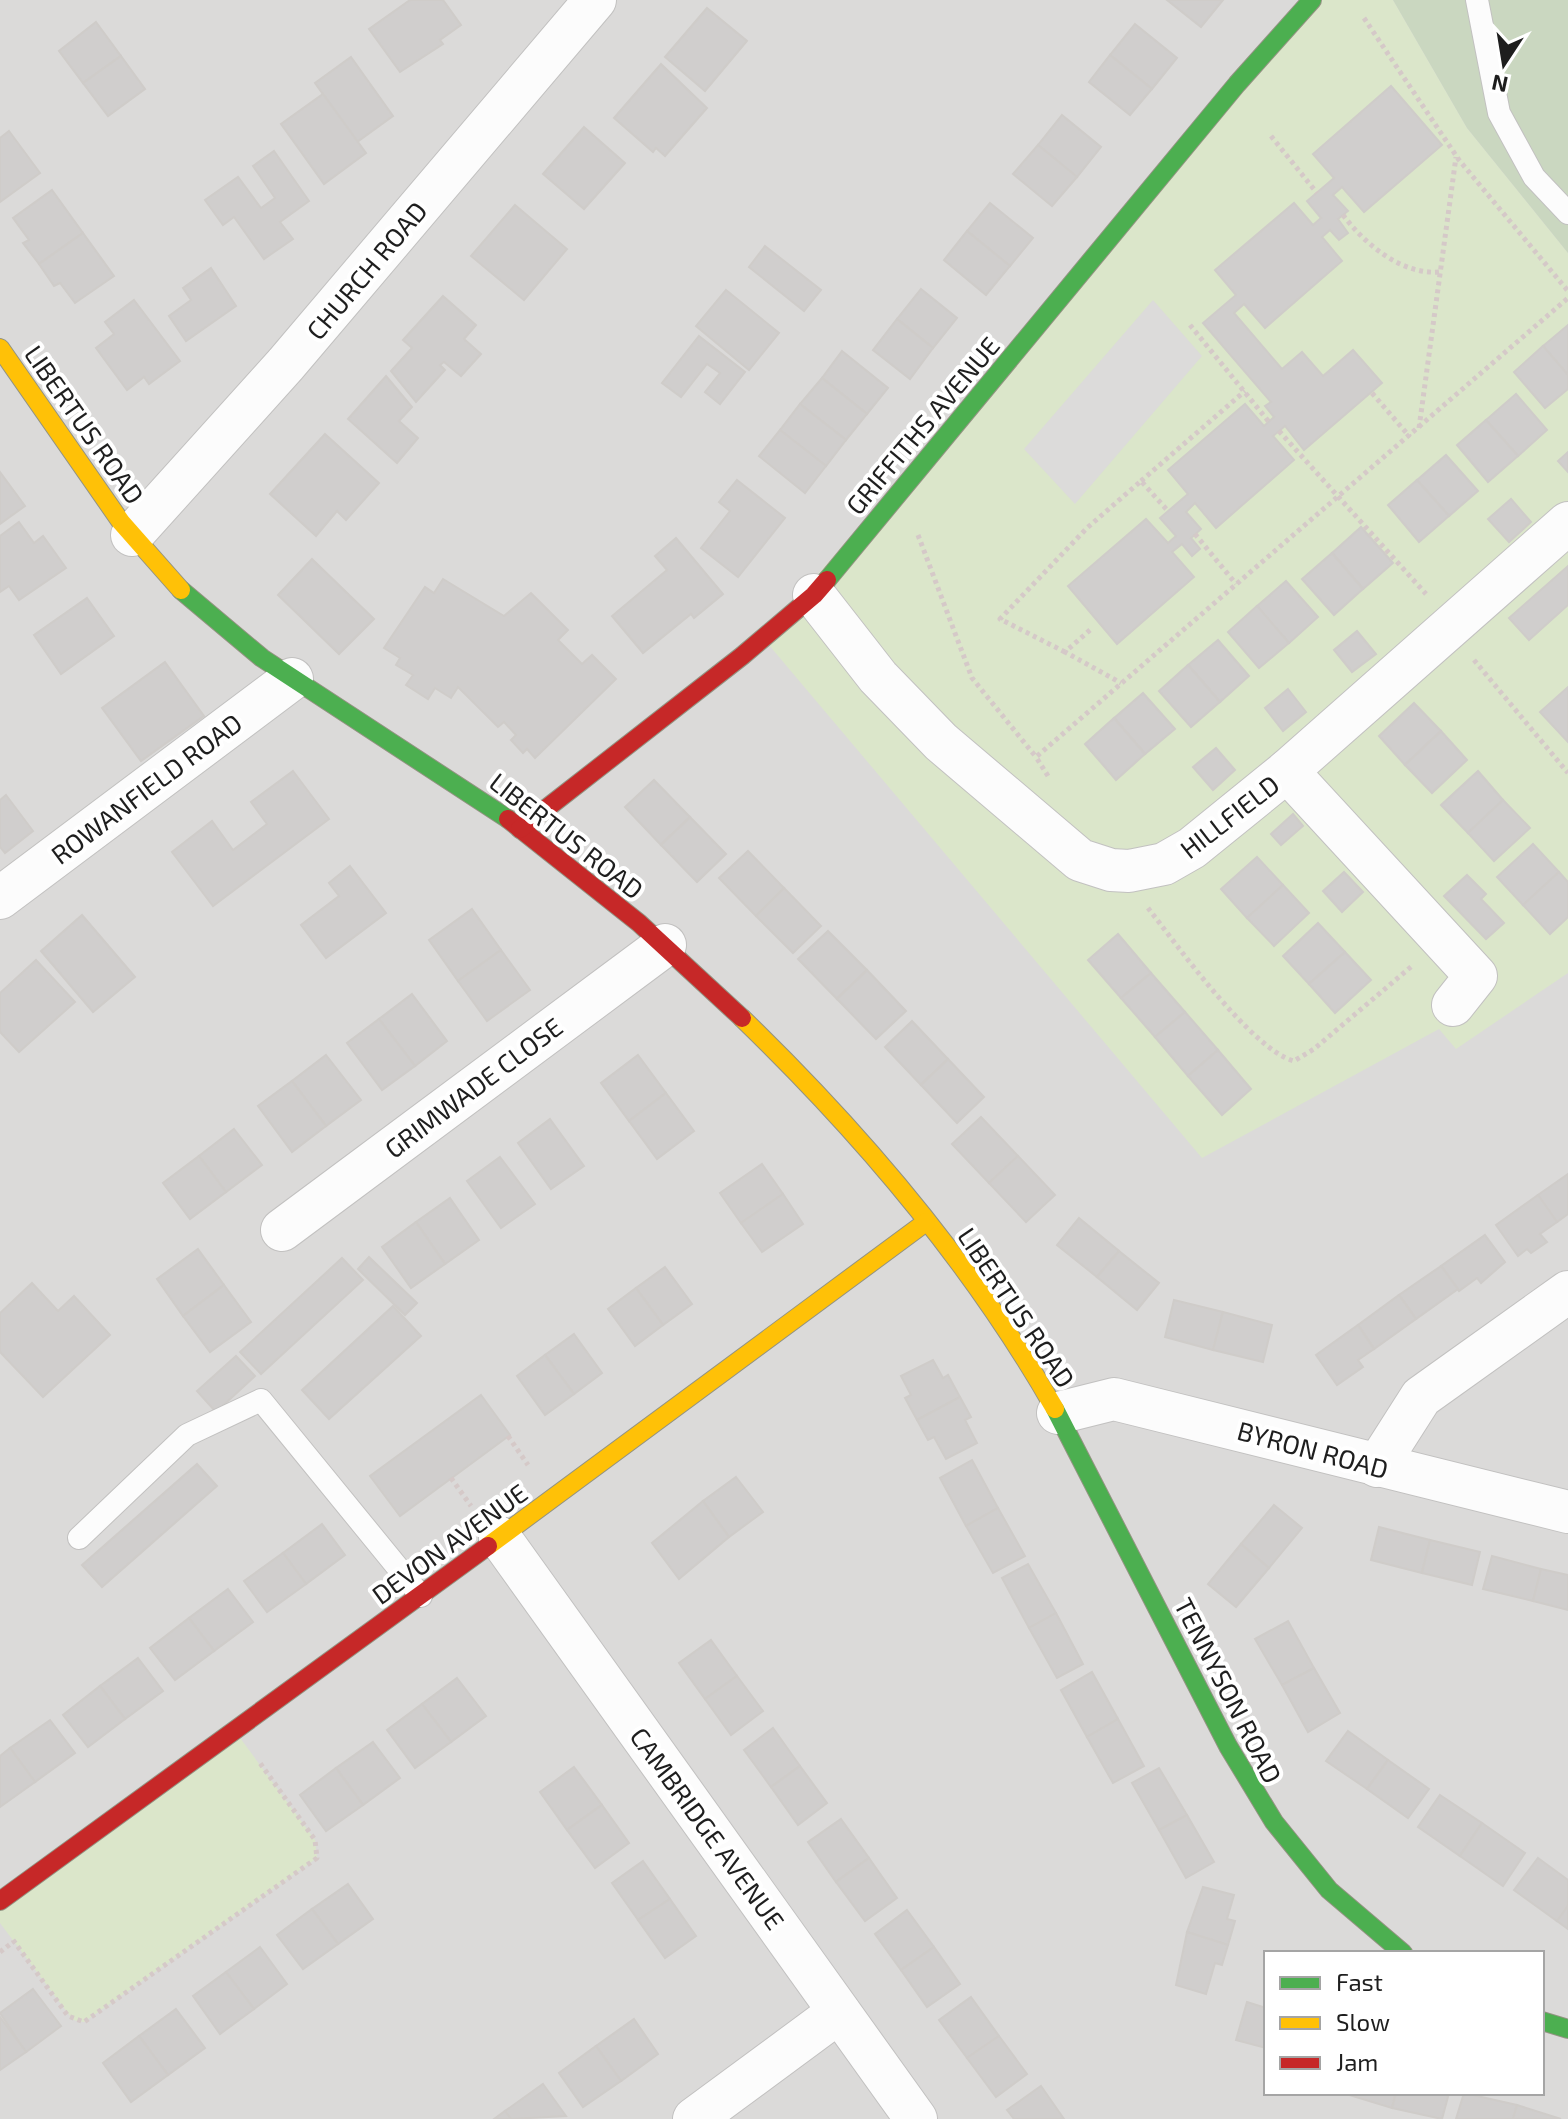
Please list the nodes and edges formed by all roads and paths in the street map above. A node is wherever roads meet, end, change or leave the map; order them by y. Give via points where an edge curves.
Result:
1 (595, 0) edge
2 (1312, 0) edge
3 (1477, 0) edge
4 (1364, 18) dead end
5 (1271, 136) dead end
6 (1457, 156) junction
7 (1317, 193) dead end
8 (1568, 213) edge
9 (1343, 215) dead end
10 (1439, 272) junction
11 (1568, 291) edge
12 (1568, 298) edge
13 (1190, 325) dead end
14 (0, 348) edge
15 (1245, 391) junction
16 (1372, 393) dead end
17 (1269, 422) dead end
18 (1419, 428) junction
19 (1279, 431) dead end
20 (1141, 481) junction
21 (1168, 511) dead end
22 (1568, 523) edge
23 (915, 526) dead end
24 (1195, 534) dead end
25 (132, 535) junction
26 (1236, 584) dead end
27 (814, 595) junction
28 (1451, 626) junction
29 (1090, 630) dead end
30 (1065, 652) junction
31 (292, 679) junction
32 (1121, 683) dead end
33 (1036, 757) dead end
34 (1287, 771) junction
35 (1568, 773) edge
36 (520, 829) junction
37 (0, 898) edge
38 (665, 945) junction
39 (1453, 1005) dead end
40 (926, 1222) junction
41 (282, 1230) dead end
42 (1568, 1292) edge
43 (1058, 1413) junction
44 (1377, 1466) junction
45 (1568, 1512) edge
46 (79, 1538) dead end
47 (500, 1538) junction
48 (421, 1596) junction
49 (235, 1731) junction
50 (0, 1901) edge
51 (7, 1932) dead end
52 (1401, 1951) edge
53 (839, 2012) junction
54 (1544, 2022) edge
55 (1568, 2029) edge
56 (694, 2119) edge
57 (916, 2119) edge

1 - 25 street, CHURCH ROAD via 286,364
2 - 27 street, GRIFFITHS AVENUE
3 - 8 lane via 1499,113 1534,177
4 - 6 path
5 - 7 path
6 - 10 path
6 - 11 path
9 - 10 path via 1373,247 1398,262
10 - 18 path
12 - 18 path
13 - 15 path
14 - 25 street, LIBERTUS ROAD
15 - 17 path
15 - 20 path
16 - 18 path via 1410,437
19 - 28 path
20 - 21 path
20 - 30 path via 1087,528 1000,619
22 - 28 street, HILLFIELD
23 - 33 path via 972,678
24 - 26 path
25 - 31 street, LIBERTUS ROAD via 205,613
27 - 34 street, HILLFIELD via 878,677 941,742 1080,860 1095,866 1148,869 1178,857
27 - 36 street, GRIFFITHS AVENUE
28 - 34 street, HILLFIELD
28 - 35 path
29 - 30 path
30 - 32 path
31 - 36 street, LIBERTUS ROAD via 441,772
31 - 37 street, ROWANFIELD ROAD
34 - 39 street via 1476,976
36 - 38 street, LIBERTUS ROAD
38 - 40 street, LIBERTUS ROAD via 811,1087
38 - 41 street, GRIMWADE CLOSE
40 - 43 street, LIBERTUS ROAD
40 - 47 street, DEVON AVENUE
42 - 44 street via 1421,1397
43 - 44 street, BYRON ROAD via 1114,1399
43 - 52 street, TENNYSON ROAD via 1251,1792 1308,1870
44 - 45 street, BYRON ROAD
46 - 48 lane via 187,1435 261,1400
47 - 48 street, DEVON AVENUE
47 - 53 street, CAMBRIDGE AVENUE
48 - 49 street, DEVON AVENUE
49 - 50 street, DEVON AVENUE
49 - 51 path via 315,1840 317,1858 84,2022 68,2016
53 - 56 street
53 - 57 street, CAMBRIDGE AVENUE
54 - 55 street

